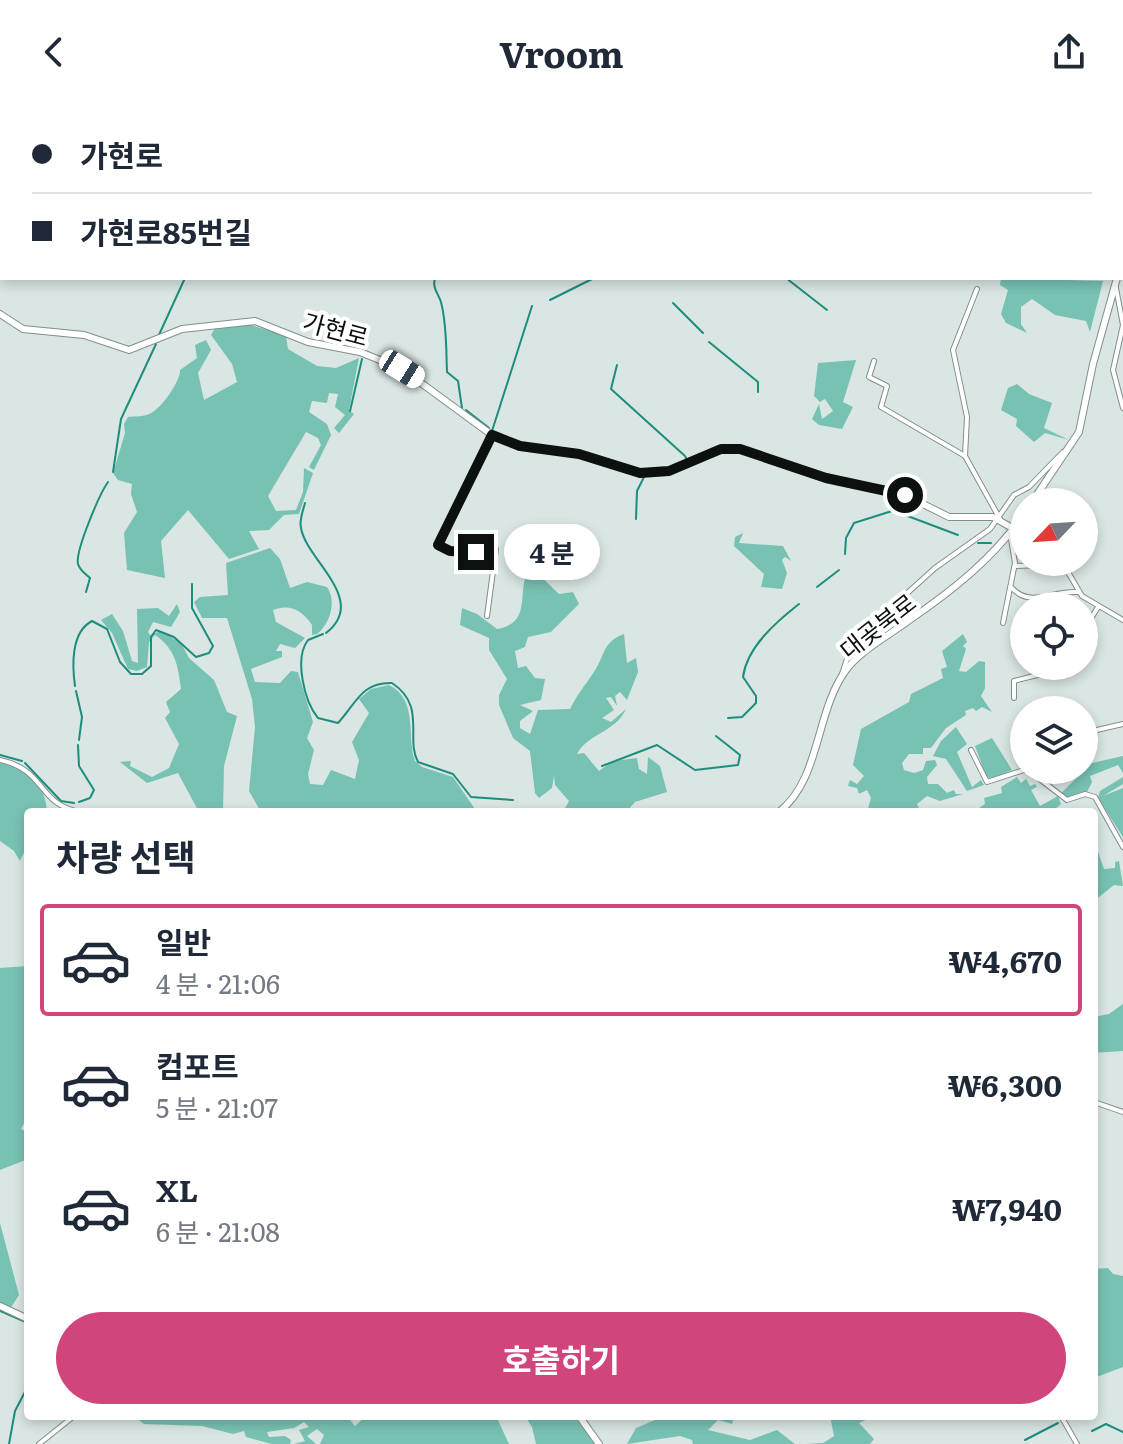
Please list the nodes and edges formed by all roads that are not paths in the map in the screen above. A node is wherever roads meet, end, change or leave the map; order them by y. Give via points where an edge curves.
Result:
1 (1117, 280) edge
2 (1116, 288) junction
3 (977, 289) dead end
4 (0, 314) edge
5 (874, 361) dead end
6 (1123, 408) edge
7 (492, 435) junction
8 (1070, 448) junction
9 (965, 456) junction
10 (1042, 488) edge
11 (1002, 520) junction
12 (1010, 520) edge
13 (1010, 532) edge
14 (1010, 534) edge
15 (1012, 576) edge
16 (1070, 576) edge
17 (1010, 585) junction
18 (1018, 592) edge
19 (1078, 592) edge
20 (1098, 607) edge
21 (487, 616) dead end
22 (1123, 620) edge
23 (1003, 623) dead end
24 (842, 676) junction
25 (1020, 680) edge
26 (1014, 696) edge
27 (1123, 724) edge
28 (1098, 730) edge
29 (971, 750) dead end
30 (0, 760) edge
31 (1010, 775) edge
32 (1045, 784) edge
33 (63, 808) edge
34 (782, 808) edge
35 (1123, 847) edge
36 (1098, 1103) edge
37 (1123, 1112) edge
38 (0, 1306) edge
39 (24, 1317) edge
40 (69, 1420) edge
41 (582, 1420) edge
42 (1063, 1420) edge
43 (39, 1444) edge
44 (599, 1444) edge
45 (1077, 1444) edge

1 - 2 street
2 - 6 street via 1123,325 1113,377
2 - 8 street via 1093,364 1085,414
3 - 9 street via 953,350 967,417
4 - 7 street, 가현로 via 21,329 84,335 129,350 182,329 255,321 402,369
5 - 9 street via 869,377 887,386 881,407
7 - 11 street, 가현로 via 640,473 669,471 721,449 740,449 826,478 891,490 949,517
7 - 21 street via 438,545 458,552 496,549
8 - 10 street
8 - 11 street via 1014,495
9 - 11 street
11 - 12 street, 가현로
11 - 13 street
11 - 24 street via 935,568 862,634
14 - 24 street, 대곶북로 via 955,588 861,655
15 - 17 street
16 - 19 street
17 - 18 street
17 - 23 street
20 - 22 street
24 - 34 street, 대곶북로 via 800,788
25 - 26 street via 1012,682
27 - 28 street
29 - 31 street via 987,782
30 - 33 street via 30,772 48,798
32 - 35 street via 1067,800 1085,794 1095,797
36 - 37 street
38 - 39 street
40 - 43 street
41 - 44 street
42 - 45 street

